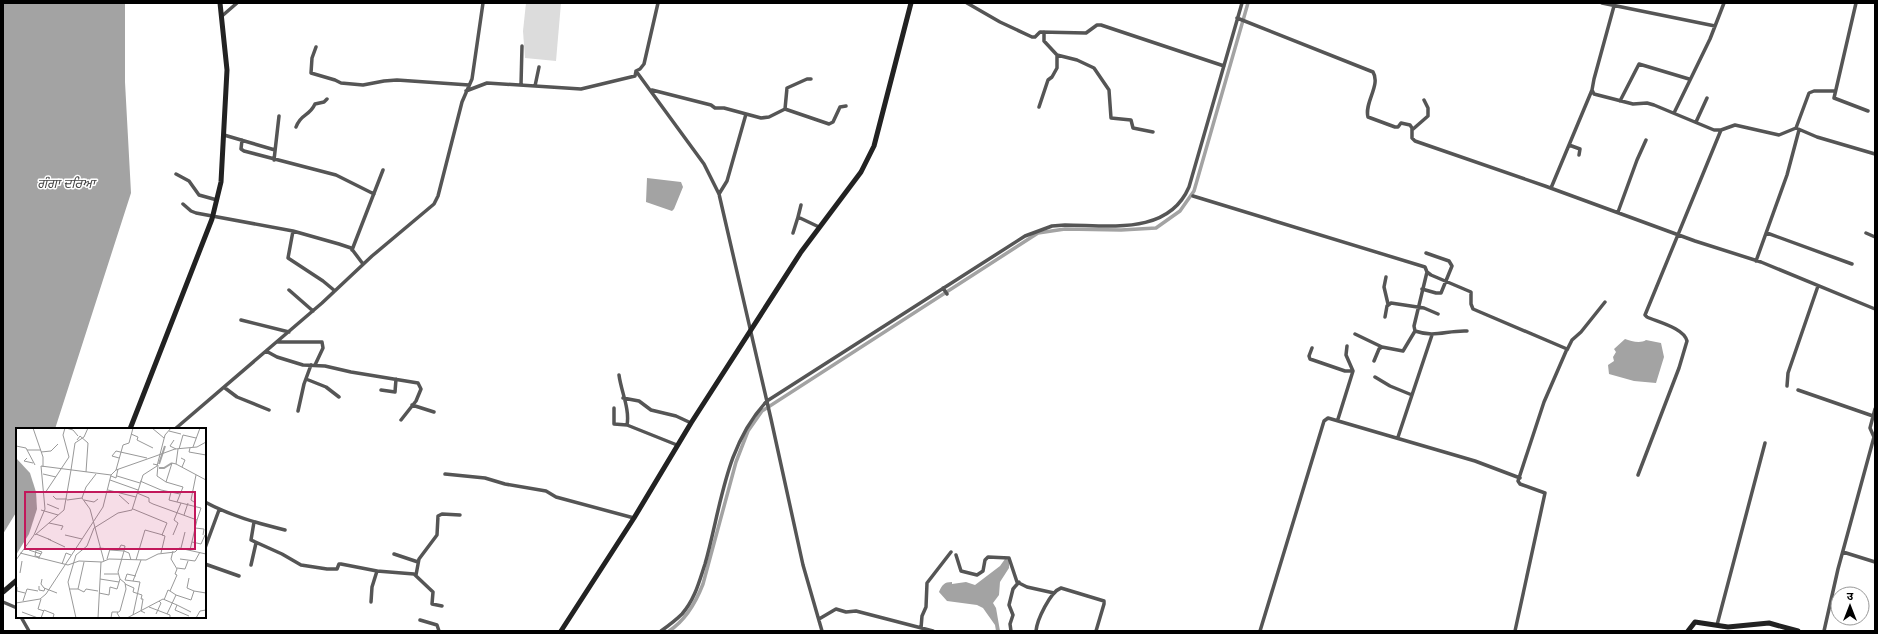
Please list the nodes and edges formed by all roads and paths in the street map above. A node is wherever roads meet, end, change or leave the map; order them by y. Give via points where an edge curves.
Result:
1 (220, 3) edge
2 (237, 3) edge
3 (483, 3) edge
4 (658, 3) edge
5 (911, 3) edge
6 (967, 3) edge
7 (1242, 3) edge
8 (1602, 3) edge
9 (1724, 3) edge
10 (1856, 3) edge
11 (1614, 6) junction
12 (222, 16) junction
13 (1239, 20) junction
14 (1715, 26) junction
15 (1044, 32) junction
16 (522, 46) dead end
17 (316, 47) dead end
18 (1057, 55) junction
19 (1224, 66) junction
20 (539, 67) dead end
21 (636, 71) junction
22 (811, 79) dead end
23 (1689, 80) junction
24 (469, 85) junction
25 (521, 85) junction
26 (535, 86) junction
27 (651, 90) junction
28 (1592, 90) junction
29 (1835, 91) junction
30 (465, 92) junction
31 (327, 98) dead end
32 (1707, 98) dead end
33 (1424, 100) dead end
34 (1620, 101) junction
35 (846, 106) dead end
36 (1039, 107) dead end
37 (784, 109) junction
38 (1868, 111) dead end
39 (1674, 112) junction
40 (746, 114) junction
41 (279, 116) dead end
42 (1696, 122) junction
43 (296, 127) dead end
44 (1798, 129) junction
45 (1412, 130) junction
46 (1721, 130) junction
47 (1153, 132) dead end
48 (224, 135) junction
49 (242, 140) junction
50 (1646, 140) dead end
51 (1569, 145) junction
52 (275, 150) junction
53 (1875, 154) edge
54 (1579, 155) dead end
55 (274, 160) junction
56 (383, 170) dead end
57 (176, 174) dead end
58 (1551, 188) junction
59 (374, 194) junction
60 (718, 194) junction
61 (1193, 196) dead end
62 (217, 200) junction
63 (183, 204) dead end
64 (801, 205) dead end
65 (1618, 212) junction
66 (212, 217) junction
67 (798, 217) junction
68 (819, 226) junction
69 (293, 231) junction
70 (1767, 232) junction
71 (793, 233) dead end
72 (1866, 234) dead end
73 (1679, 236) junction
74 (1875, 237) edge
75 (352, 250) junction
76 (1426, 253) dead end
77 (1756, 261) junction
78 (363, 264) junction
79 (1852, 264) dead end
80 (1427, 272) junction
81 (1386, 277) dead end
82 (1446, 280) junction
83 (1818, 286) junction
84 (1422, 289) junction
85 (289, 290) dead end
86 (335, 291) junction
87 (1605, 302) dead end
88 (1388, 304) junction
89 (1419, 308) junction
90 (1875, 309) edge
91 (313, 311) junction
92 (1438, 314) dead end
93 (1385, 317) dead end
94 (241, 320) dead end
95 (751, 330) junction
96 (1415, 331) junction
97 (1467, 331) dead end
98 (289, 332) junction
99 (1355, 334) dead end
100 (1432, 335) junction
101 (278, 342) junction
102 (1347, 346) dead end
103 (1382, 347) junction
104 (1312, 348) dead end
105 (1567, 350) junction
106 (266, 352) junction
107 (1374, 361) dead end
108 (313, 365) junction
109 (1353, 371) junction
110 (619, 375) dead end
111 (1375, 377) dead end
112 (306, 379) junction
113 (396, 380) junction
114 (1787, 386) dead end
115 (225, 388) junction
116 (381, 390) dead end
117 (1798, 390) dead end
118 (1412, 395) junction
119 (339, 397) dead end
120 (623, 398) junction
121 (767, 403) junction
122 (412, 405) junction
123 (614, 408) dead end
124 (1875, 409) edge
125 (269, 410) dead end
126 (298, 411) dead end
127 (434, 412) dead end
128 (1873, 416) junction
129 (1338, 419) junction
130 (401, 420) dead end
131 (690, 423) junction
132 (627, 425) junction
133 (130, 428) edge
134 (176, 428) edge
135 (1398, 437) junction
136 (1765, 443) dead end
137 (676, 447) junction
138 (1870, 454) junction
139 (1875, 455) edge
140 (445, 474) dead end
141 (1638, 475) dead end
142 (1520, 478) junction
143 (206, 503) edge
144 (219, 510) junction
145 (460, 515) dead end
146 (634, 518) junction
147 (254, 522) junction
148 (285, 530) dead end
149 (256, 543) junction
150 (206, 545) edge
151 (951, 552) dead end
152 (1843, 552) junction
153 (394, 554) dead end
154 (956, 555) dead end
155 (418, 562) junction
156 (1875, 562) edge
157 (206, 564) edge
158 (252, 565) dead end
159 (377, 571) junction
160 (416, 575) junction
161 (239, 576) dead end
162 (16, 581) edge
163 (1019, 582) junction
164 (3, 592) edge
165 (1054, 593) junction
166 (3, 602) edge
167 (372, 602) dead end
168 (442, 606) dead end
169 (16, 608) edge
170 (22, 618) edge
171 (819, 619) junction
172 (420, 620) dead end
173 (1717, 625) junction
174 (921, 628) junction
175 (29, 631) edge
176 (439, 631) edge
177 (561, 631) edge
178 (661, 631) edge
179 (822, 631) edge
180 (933, 631) edge
181 (1011, 631) edge
182 (1036, 631) edge
183 (1096, 631) edge
184 (1260, 631) edge
185 (1515, 631) edge
186 (1688, 631) edge
187 (1798, 631) edge
188 (1824, 631) edge

1 - 12 street
2 - 12 street
3 - 24 street
4 - 21 street via 644,64
5 - 68 street via 874,146 861,172
6 - 15 street via 1032,37
7 - 13 street
8 - 11 street
9 - 14 street
10 - 29 street
11 - 14 street
11 - 28 street
12 - 48 street via 227,70
13 - 19 street
13 - 45 street via 1373,72 1375,80 1368,116 1395,128 1401,123 1408,124 1412,126
14 - 23 street
15 - 18 street via 1044,41
15 - 19 street via 1086,33 1101,25
16 - 25 street
17 - 24 street via 311,70 315,75 341,83 363,86 387,80
18 - 36 street via 1057,68 1048,80
18 - 47 street via 1094,68 1109,90 1111,118 1131,120 1133,128
19 - 121 street via 1189,187 1174,209 1163,217 1145,224 1065,225 1037,231 1011,244 945,291 876,332
20 - 26 street
21 - 26 street via 635,76 628,79 585,89
21 - 27 street
22 - 37 street via 787,88
23 - 34 street via 1639,64
23 - 39 street
24 - 30 street
25 - 26 street
25 - 30 street via 487,83
27 - 40 street
27 - 60 street via 704,164
28 - 34 street via 1596,95
28 - 51 street
29 - 38 street via 1835,99
29 - 44 street via 1810,92
30 - 78 street via 436,201
31 - 43 street via 324,102 315,104 310,113 300,118
32 - 42 street
33 - 45 street via 1428,116
34 - 39 street via 1633,104 1648,103
35 - 37 street via 840,107 833,122 829,124
37 - 40 street via 766,118
39 - 42 street
40 - 60 street via 727,181
41 - 52 street
42 - 46 street via 1714,130
44 - 46 street via 1779,135 1735,125
44 - 53 street
44 - 70 street via 1792,158
45 - 58 street via 1412,138 1415,141
46 - 73 street
48 - 49 street
48 - 62 street via 221,182
49 - 52 street
49 - 55 street via 242,150
50 - 65 street
51 - 54 street via 1580,149
51 - 58 street
52 - 55 street
55 - 59 street via 336,175
56 - 59 street
57 - 62 street via 189,180 199,194
58 - 65 street
59 - 75 street
60 - 95 street
61 - 80 street via 1425,267
62 - 66 street
63 - 66 street via 191,211
64 - 67 street
65 - 73 street
66 - 69 street
66 - 133 street
67 - 68 street
67 - 71 street
68 - 95 street
69 - 75 street
69 - 86 street via 288,258 323,280
70 - 77 street
70 - 79 street
72 - 74 street
73 - 77 street
73 - 141 street via 1645,315 1670,325 1683,334 1687,341
75 - 78 street
76 - 82 street via 1451,263
77 - 83 street
78 - 86 street
80 - 82 street
80 - 84 street
81 - 88 street via 1384,287
82 - 84 street via 1441,293
82 - 105 street via 1471,292 1473,309
83 - 90 street
83 - 114 street via 1788,373
84 - 89 street
85 - 91 street
86 - 91 street
87 - 105 street via 1572,340
88 - 89 street
88 - 93 street
89 - 92 street
89 - 96 street
91 - 98 street
94 - 98 street
95 - 121 street
95 - 131 street
96 - 100 street
96 - 103 street via 1402,352
97 - 100 street via 1449,331
98 - 101 street
99 - 103 street
100 - 118 street
101 - 106 street
101 - 108 street via 322,342 323,348
102 - 109 street via 1346,355
103 - 107 street
104 - 109 street via 1310,359 1345,371
105 - 142 street via 1544,402
106 - 108 street via 289,361
106 - 115 street
108 - 112 street
108 - 113 street
109 - 129 street
110 - 120 street
111 - 118 street via 1393,388
112 - 119 street via 326,387
112 - 126 street
113 - 116 street via 395,392
113 - 122 street via 415,382 420,386 417,399
115 - 125 street via 237,397
115 - 134 street
117 - 128 street
118 - 135 street
120 - 131 street via 639,401 651,410 676,416
120 - 132 street via 628,415
121 - 171 street via 803,565
121 - 178 street via 755,413 743,432 731,461 698,587 682,614
122 - 127 street
122 - 130 street
123 - 132 street via 614,424
124 - 128 street
128 - 138 street via 1870,429 1874,437
129 - 135 street
129 - 184 street via 1328,418 1324,421
131 - 137 street
132 - 137 street
135 - 142 street
136 - 173 street
137 - 146 street
138 - 139 street
138 - 152 street
140 - 146 street via 485,478 546,491 556,497
142 - 185 street via 1520,484 1545,493
143 - 144 street
144 - 147 street
144 - 150 street
145 - 155 street via 438,516 437,535
146 - 177 street
147 - 148 street
147 - 149 street via 250,538
149 - 158 street
149 - 159 street via 301,565 327,569 337,568 338,564 341,564
151 - 174 street via 927,583 926,607
152 - 156 street
152 - 188 street
153 - 155 street
154 - 163 street via 961,571 977,575 983,571 988,557 1009,558
155 - 160 street
157 - 161 street
159 - 160 street
159 - 167 street
160 - 168 street via 433,592 432,604
162 - 164 street
163 - 165 street
163 - 181 street via 1013,589 1009,605 1013,616
165 - 182 street via 1039,616
165 - 183 street via 1061,588 1104,601
166 - 169 street
170 - 175 street
171 - 174 street via 836,609 856,611
171 - 179 street
172 - 176 street via 437,625
173 - 186 street via 1698,621
173 - 187 street via 1739,627 1769,623
174 - 180 street

